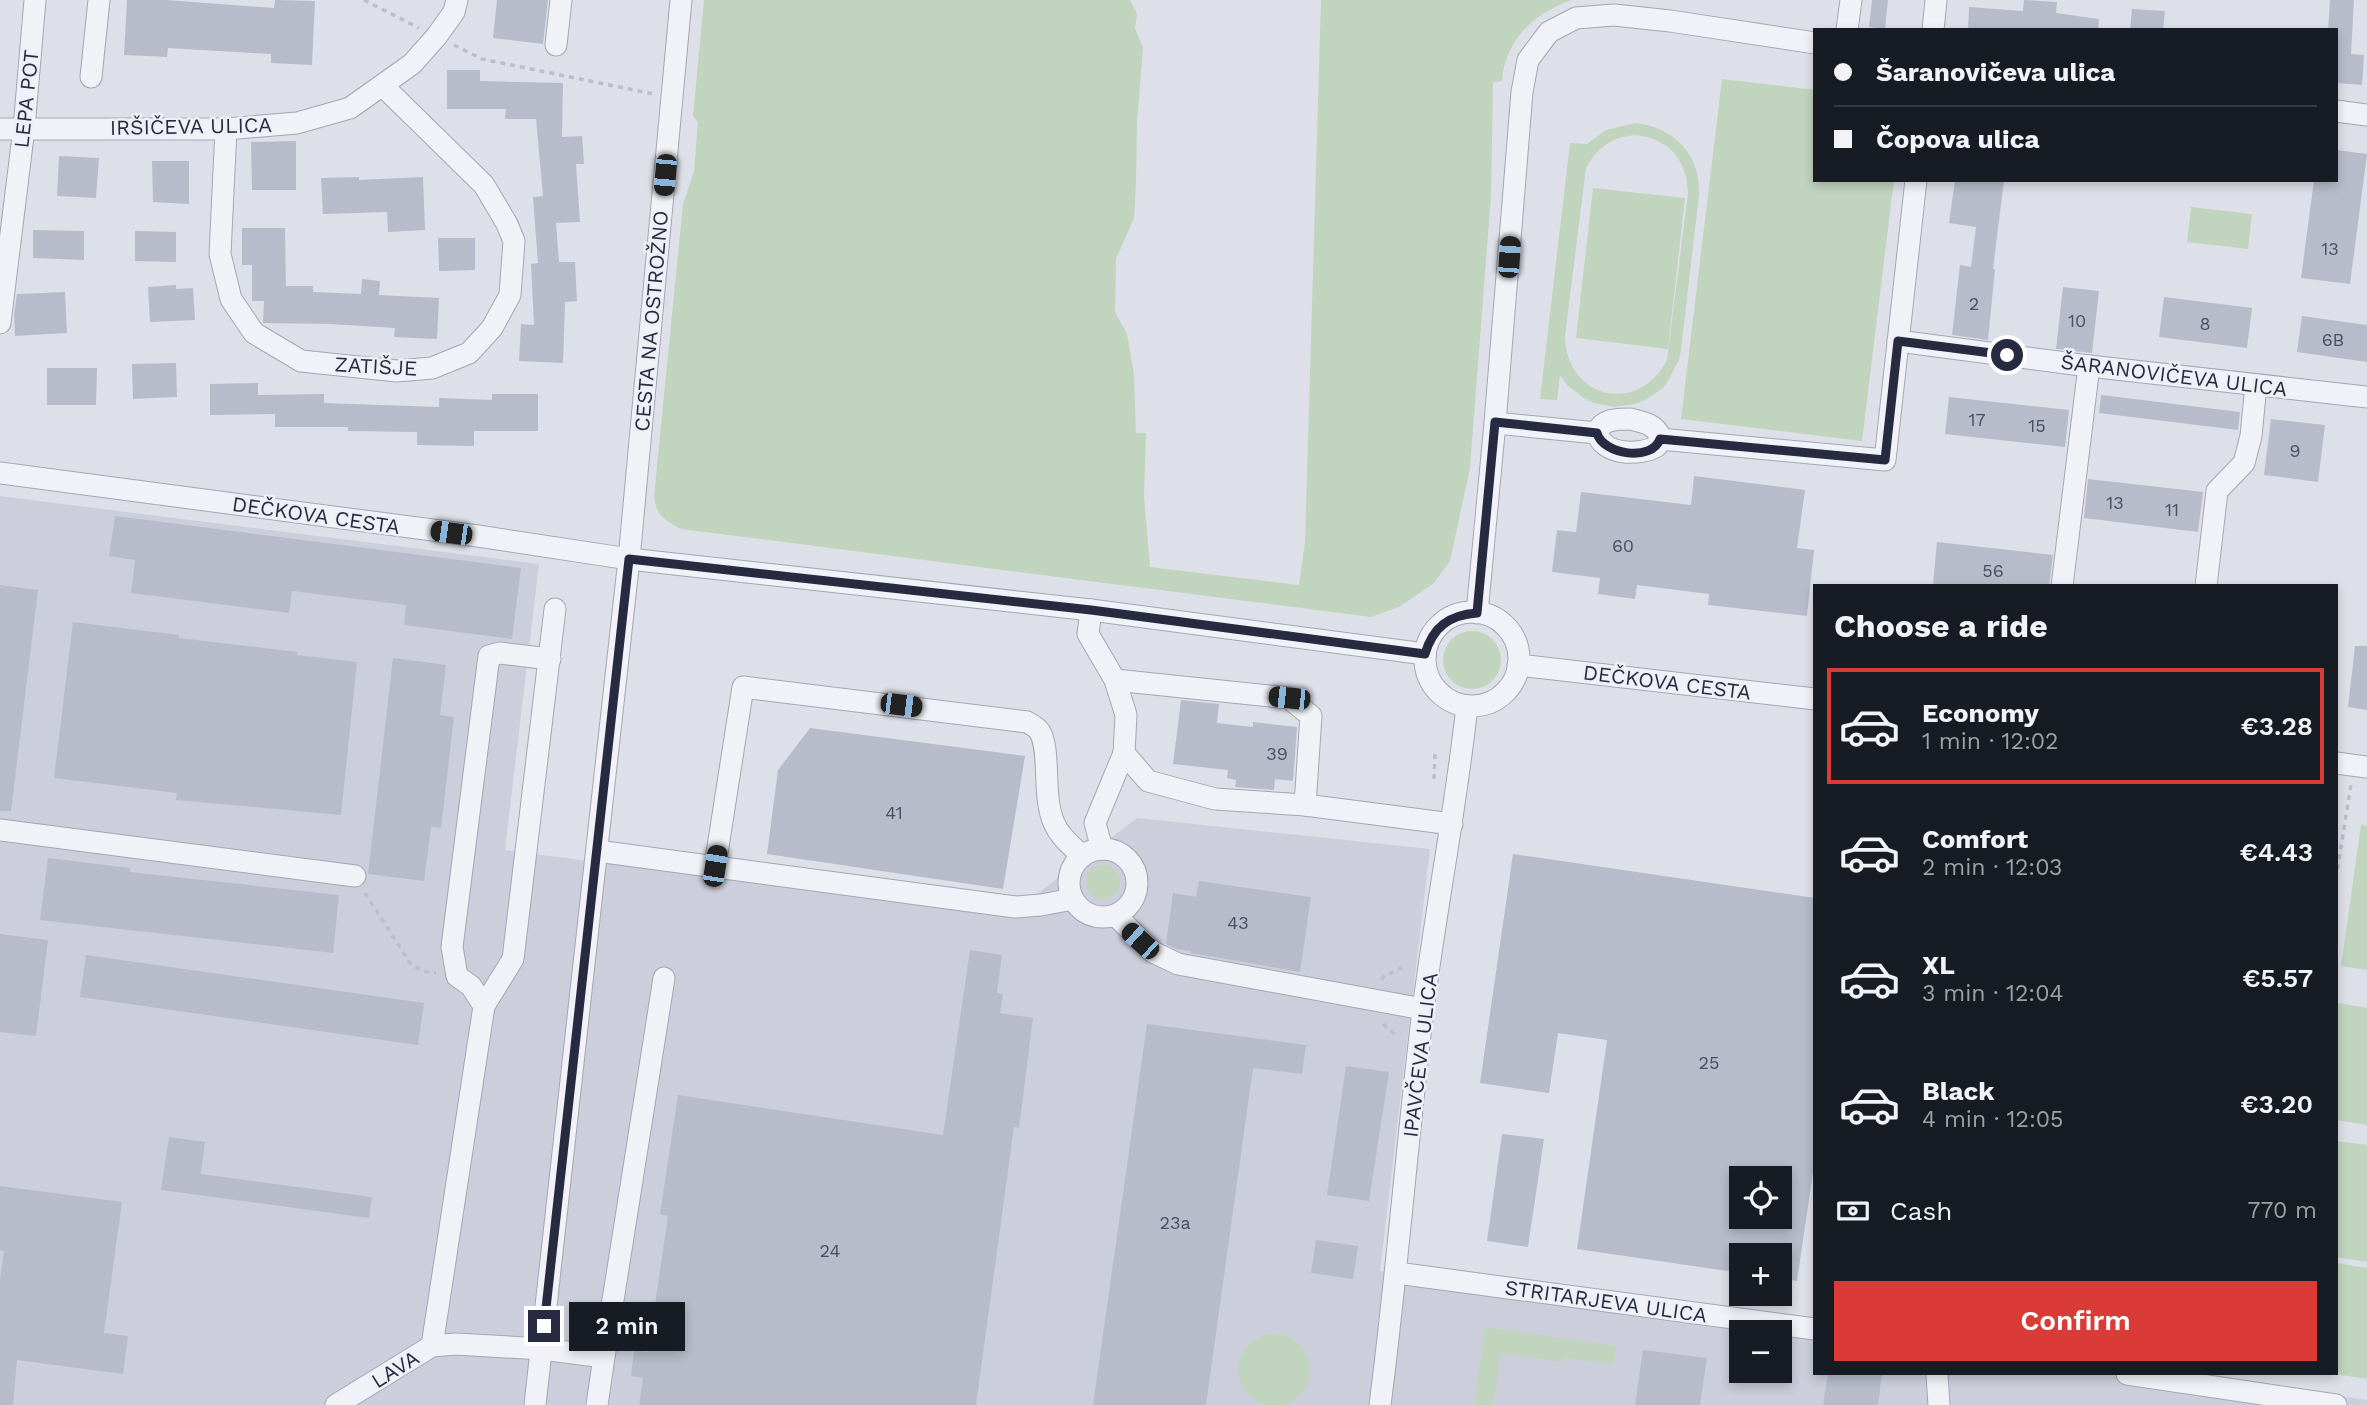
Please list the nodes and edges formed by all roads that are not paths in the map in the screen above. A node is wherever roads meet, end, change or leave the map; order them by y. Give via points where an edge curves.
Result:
1 (35, 0) edge
2 (99, 0) edge
3 (457, 0) edge
4 (561, 0) edge
5 (681, 0) edge
6 (1851, 0) edge
7 (1936, 0) edge
8 (1671, 11) edge
9 (1847, 28) edge
10 (1933, 28) edge
11 (1813, 43) edge
12 (556, 45) dead end
13 (91, 78) dead end
14 (383, 86) junction
15 (2338, 111) edge
16 (2367, 115) edge
17 (24, 128) junction
18 (0, 129) edge
19 (226, 129) junction
20 (1916, 182) edge
21 (0, 323) edge
22 (1898, 341) junction
23 (2088, 366) junction
24 (2256, 385) junction
25 (2367, 397) edge
26 (1495, 422) junction
27 (1597, 433) junction
28 (1660, 439) junction
29 (0, 473) edge
30 (629, 559) junction
31 (2062, 584) edge
32 (2206, 584) edge
33 (555, 609) dead end
34 (1091, 610) junction
35 (1477, 613) junction
36 (1425, 654) junction
37 (550, 659) junction
38 (1518, 665) junction
39 (1115, 680) junction
40 (1813, 699) edge
41 (1467, 706) junction
42 (1124, 753) junction
43 (1305, 805) junction
44 (1452, 824) junction
45 (0, 830) edge
46 (597, 851) junction
47 (1092, 852) junction
48 (715, 866) junction
49 (355, 876) road end
50 (1073, 899) junction
51 (1115, 915) junction
52 (664, 978) dead end
53 (484, 1006) junction
54 (1423, 1009) junction
55 (1397, 1273) junction
56 (1813, 1329) edge
57 (432, 1346) junction
58 (542, 1349) junction
59 (604, 1357) junction
60 (1937, 1375) edge
61 (2134, 1375) edge
62 (336, 1405) edge
63 (535, 1405) edge
64 (597, 1405) edge
65 (1380, 1405) edge
66 (1939, 1405) edge
67 (2336, 1405) edge

1 - 17 street, LEPA POT
2 - 13 street
3 - 14 street, IRŠIČEVA ULICA via 436,37 412,64
4 - 12 street
5 - 30 street, CESTA NA OSTROŽNO
6 - 9 street
7 - 10 street
8 - 11 street
8 - 26 street via 1576,18 1549,32 1528,60
14 - 19 street, IRŠIČEVA ULICA via 350,108 297,123
14 - 19 street, ZATIŠJE via 484,185 514,241 510,295 492,328 470,353 432,368 397,371 301,361 254,333 231,299 220,254
15 - 16 street
17 - 18 street, IRŠIČEVA ULICA
17 - 19 street, IRŠIČEVA ULICA
17 - 21 street, LEPA POT
20 - 22 street
22 - 23 street, ŠARANOVIČEVA ULICA
22 - 28 street via 1885,460
23 - 24 street, ŠARANOVIČEVA ULICA
23 - 31 street
24 - 25 street, ŠARANOVIČEVA ULICA
24 - 32 street via 2244,463 2217,491
26 - 27 street
26 - 35 street
27 - 28 street via 1606,446 1630,452 1650,450
27 - 28 street via 1607,421 1630,419 1653,426
29 - 30 street, DEČKOVA CESTA
30 - 34 street, DEČKOVA CESTA
30 - 46 street, CESTA NA OSTROŽNO
33 - 37 street
34 - 36 street, DEČKOVA CESTA
34 - 39 street via 1088,634
35 - 36 street via 1448,619 1429,640
35 - 38 street via 1491,617 1513,636
36 - 41 street via 1428,676 1440,694
37 - 53 street via 513,959
37 - 53 street via 500,653 489,656 452,947 457,976 471,986
38 - 40 street, DEČKOVA CESTA
38 - 41 street via 1501,696
39 - 42 street via 1126,715
39 - 43 street via 1289,698 1311,716
41 - 44 street, IPAVČEVA ULICA
42 - 43 street via 1148,781 1216,799
42 - 47 street via 1096,823
43 - 44 street
44 - 54 street, IPAVČEVA ULICA
45 - 49 street
46 - 48 street
46 - 58 street, CESTA NA OSTROŽNO
47 - 48 street via 1060,836 1047,800 1043,739 1038,728 1027,722 743,687
47 - 50 street via 1076,863 1069,880
47 - 51 street via 1111,849 1128,859 1137,876 1130,904
48 - 50 street via 1015,907
50 - 51 street via 1096,916
51 - 54 street via 1153,952 1178,964
52 - 59 street
53 - 57 street
54 - 55 street, IPAVČEVA ULICA
55 - 56 street, STRITARJEVA ULICA
55 - 65 street, IPAVČEVA ULICA
57 - 58 street, LAVA
57 - 62 street, LAVA
58 - 59 street, LAVA
58 - 63 street, CESTA NA OSTROŽNO
59 - 64 street
60 - 66 street
61 - 67 street

